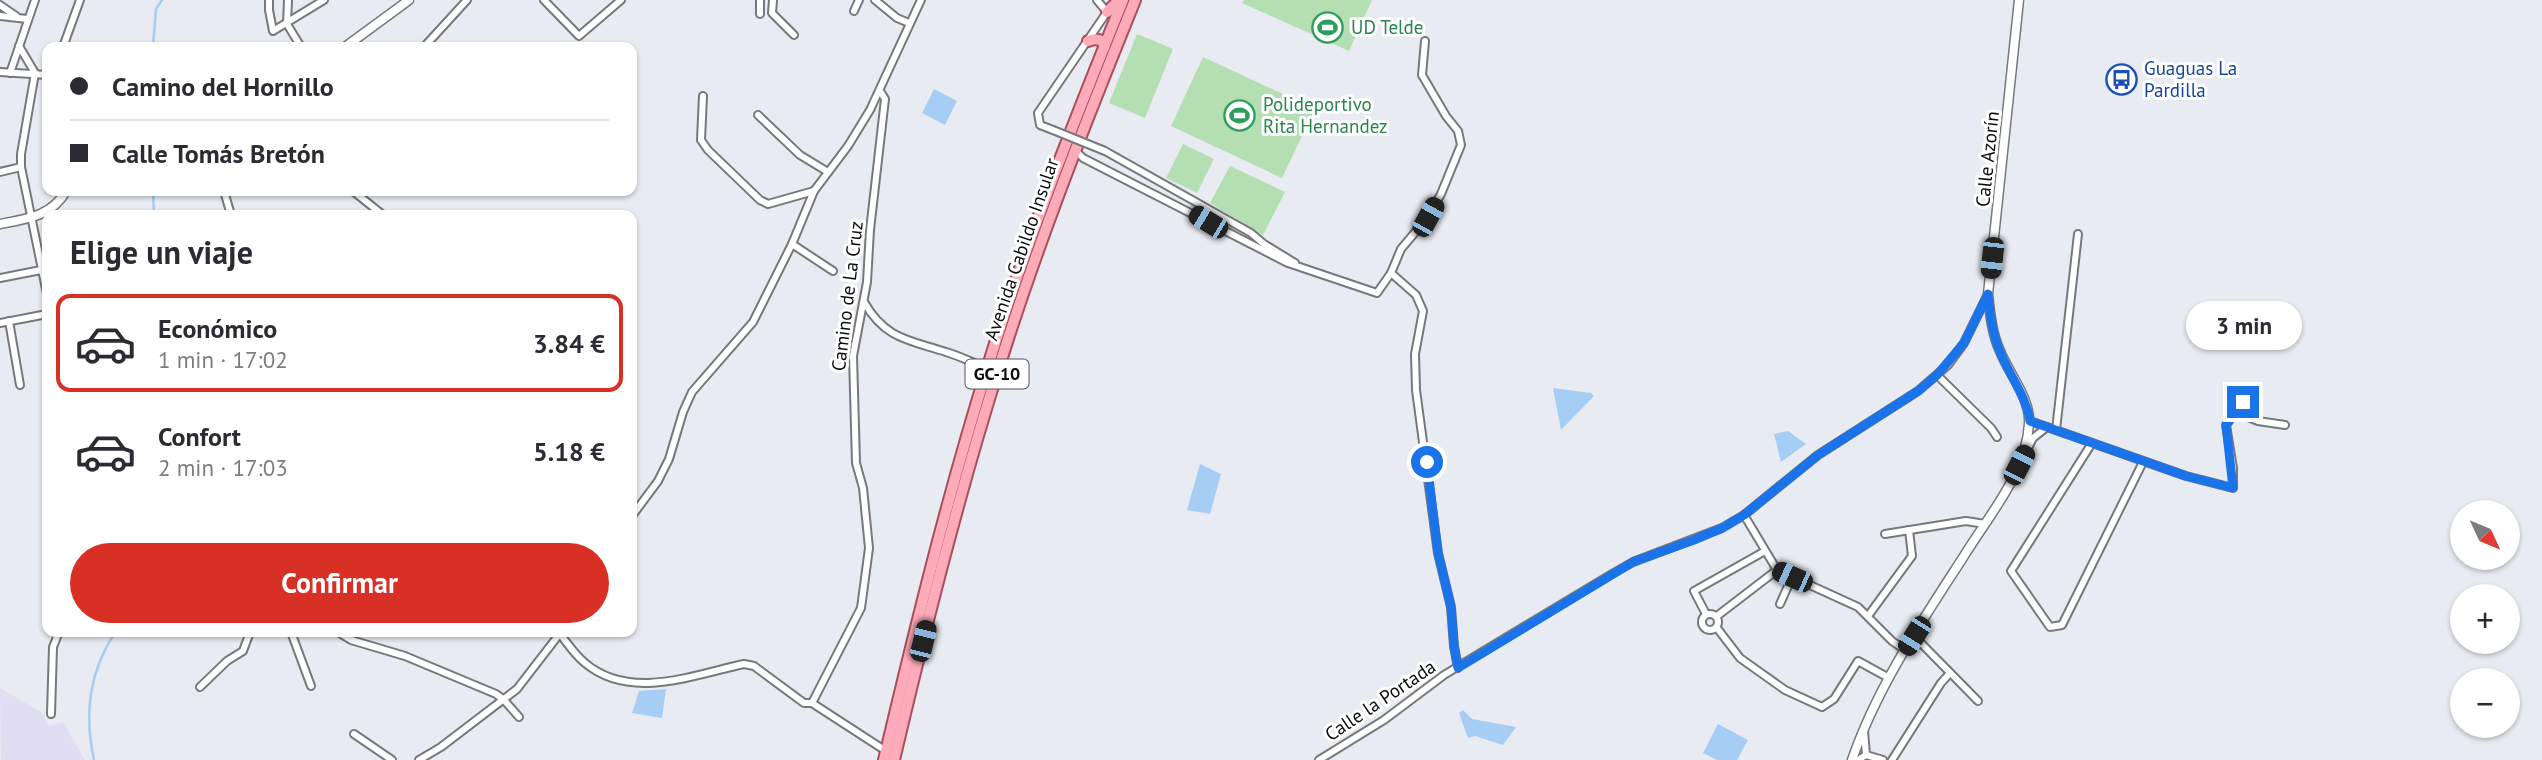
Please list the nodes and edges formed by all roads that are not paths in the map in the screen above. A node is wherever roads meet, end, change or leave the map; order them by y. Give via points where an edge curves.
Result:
1 (35, 0) edge
2 (80, 0) edge
3 (269, 0) edge
4 (288, 0) edge
5 (324, 0) edge
6 (409, 0) edge
7 (467, 0) edge
8 (544, 0) edge
9 (621, 0) edge
10 (760, 0) edge
11 (773, 0) edge
12 (859, 0) edge
13 (875, 0) edge
14 (921, 0) edge
15 (1097, 0) edge
16 (1121, 0) edge
17 (1135, 0) edge
18 (2019, 0) edge
19 (0, 5) edge
20 (854, 11) dead end
21 (1107, 12) junction
22 (760, 14) dead end
23 (0, 16) edge
24 (16, 16) junction
25 (27, 19) junction
26 (909, 23) junction
27 (288, 24) junction
28 (794, 35) dead end
29 (1088, 41) junction
30 (1425, 41) dead end
31 (65, 42) edge
32 (298, 42) edge
33 (352, 42) edge
34 (429, 42) edge
35 (19, 46) junction
36 (1104, 48) junction
37 (0, 72) edge
38 (10, 73) junction
39 (35, 73) junction
40 (42, 74) edge
41 (880, 91) junction
42 (702, 96) dead end
43 (758, 115) dead end
44 (1075, 150) junction
45 (21, 167) junction
46 (0, 172) edge
47 (828, 172) junction
48 (814, 191) junction
49 (62, 196) edge
50 (359, 196) edge
51 (48, 210) edge
52 (377, 210) edge
53 (42, 214) edge
54 (31, 218) junction
55 (0, 224) edge
56 (2078, 234) dead end
57 (792, 244) junction
58 (1306, 269) junction
59 (41, 270) junction
60 (833, 271) dead end
61 (1391, 273) junction
62 (42, 274) edge
63 (0, 278) edge
64 (1988, 294) junction
65 (864, 302) junction
66 (42, 315) edge
67 (9, 321) junction
68 (0, 323) edge
69 (987, 369) junction
70 (1937, 375) junction
71 (20, 385) dead end
72 (2243, 402) dead end
73 (2236, 412) junction
74 (2030, 421) junction
75 (2285, 425) dead end
76 (2047, 427) junction
77 (2056, 430) junction
78 (1997, 437) dead end
79 (2092, 443) junction
80 (2143, 462) junction
81 (2019, 465) junction
82 (637, 508) edge
83 (1744, 515) junction
84 (1985, 524) junction
85 (1909, 530) junction
86 (1885, 534) dead end
87 (1766, 551) junction
88 (1777, 570) junction
89 (1792, 577) junction
90 (1780, 604) dead end
91 (1706, 614) junction
92 (1867, 615) junction
93 (1717, 616) junction
94 (1717, 628) junction
95 (1914, 636) junction
96 (57, 637) edge
97 (248, 637) edge
98 (293, 637) edge
99 (346, 637) edge
100 (558, 637) edge
101 (564, 637) edge
102 (1905, 650) junction
103 (1458, 668) junction
104 (1950, 673) junction
105 (1889, 678) junction
106 (311, 686) dead end
107 (200, 687) dead end
108 (504, 700) junction
109 (1979, 701) dead end
110 (812, 704) junction
111 (51, 714) dead end
112 (519, 717) dead end
113 (1864, 725) junction
114 (354, 734) dead end
115 (379, 751) junction
116 (885, 755) edge
117 (1866, 755) junction
118 (430, 757) edge
119 (373, 760) edge
120 (392, 760) edge
121 (419, 760) edge
122 (894, 760) edge
123 (1319, 760) edge
124 (1852, 760) edge
125 (1858, 760) edge
126 (1883, 760) edge
127 (1892, 760) edge

1 - 25 street
2 - 31 street
3 - 27 street via 273,32
4 - 27 street
5 - 27 street
6 - 33 street
7 - 34 street
8 - 9 street via 579,36
10 - 22 street
11 - 28 street via 772,13
12 - 20 street
13 - 26 street
14 - 26 street
15 - 21 street
16 - 21 main road
16 - 36 main road, Avenida Cabildo Insular / GC-10
17 - 44 main road, Avenida Cabildo Insular / GC-10
18 - 64 street, Calle Azorín
19 - 24 street
21 - 29 street
23 - 24 street
24 - 25 street
25 - 35 street
26 - 41 street
27 - 32 street
29 - 36 main road via 1100,40
29 - 58 street, bridge via 1038,113 1041,125 1105,150
30 - 61 street via 1422,75 1458,131 1461,145 1441,194 1401,249
35 - 38 street
35 - 39 street
36 - 69 main road, Avenida Cabildo Insular / GC-10 via 1065,144
37 - 38 street
38 - 39 street
39 - 40 street
39 - 45 street
41 - 47 street
41 - 65 street, Camino de La Cruz via 885,99
42 - 48 street via 701,140 760,200 768,204
43 - 47 street via 800,155
44 - 58 street via 1227,234
44 - 122 main road, Avenida Cabildo Insular / GC-10 via 998,369
45 - 46 street
45 - 54 street
47 - 48 street
48 - 57 street
49 - 51 street
50 - 52 street
53 - 54 street
54 - 55 street
54 - 59 street
56 - 77 street
57 - 60 street
57 - 82 street via 752,322 692,392 669,459
58 - 61 street via 1377,293
59 - 62 street
59 - 63 street
61 - 103 street via 1416,295 1423,311 1415,354 1416,390
64 - 70 street, Calle la Portada via 1964,343
64 - 74 street, Calle Azorín via 1998,349 2028,406
65 - 69 street via 874,320 904,340 949,352
65 - 110 street, Camino de La Cruz via 853,356 853,383 856,463 869,548 861,608
66 - 67 street
67 - 68 street
67 - 71 street
69 - 116 main road, Avenida Cabildo Insular / GC-10 via 916,619
70 - 78 street
70 - 83 street, Calle la Portada via 1818,455
72 - 73 street
73 - 75 street
73 - 80 street via 2226,425 2233,488
74 - 76 street
74 - 81 street
76 - 77 street
76 - 81 street via 2033,438
77 - 79 street
79 - 80 street
79 - 80 street via 2011,571 2050,627 2062,625
81 - 84 street
83 - 87 street
83 - 103 street, Calle la Portada via 1694,540 1633,562
84 - 85 street via 1966,521
84 - 95 street
85 - 86 street
85 - 92 street via 1912,556
87 - 88 street
87 - 91 street via 1694,591
88 - 89 street
88 - 93 street
89 - 90 street
89 - 92 street
91 - 93 street
91 - 94 street via 1702,619 1705,629
92 - 102 street
93 - 94 street
94 - 105 street via 1740,658 1785,690 1822,706 1833,699 1858,661
95 - 102 street
95 - 104 street
96 - 111 street
97 - 107 street via 243,651
98 - 106 street
99 - 108 street via 405,656
100 - 108 street
101 - 110 street via 596,671 626,683 671,680 744,664
102 - 105 street
103 - 123 street, Calle la Portada
104 - 109 street
104 - 127 street
105 - 113 street
108 - 112 street
108 - 118 street
110 - 116 street
113 - 117 street
113 - 124 street
114 - 115 street
115 - 119 street
115 - 120 street
117 - 125 street
117 - 126 street
118 - 121 street

